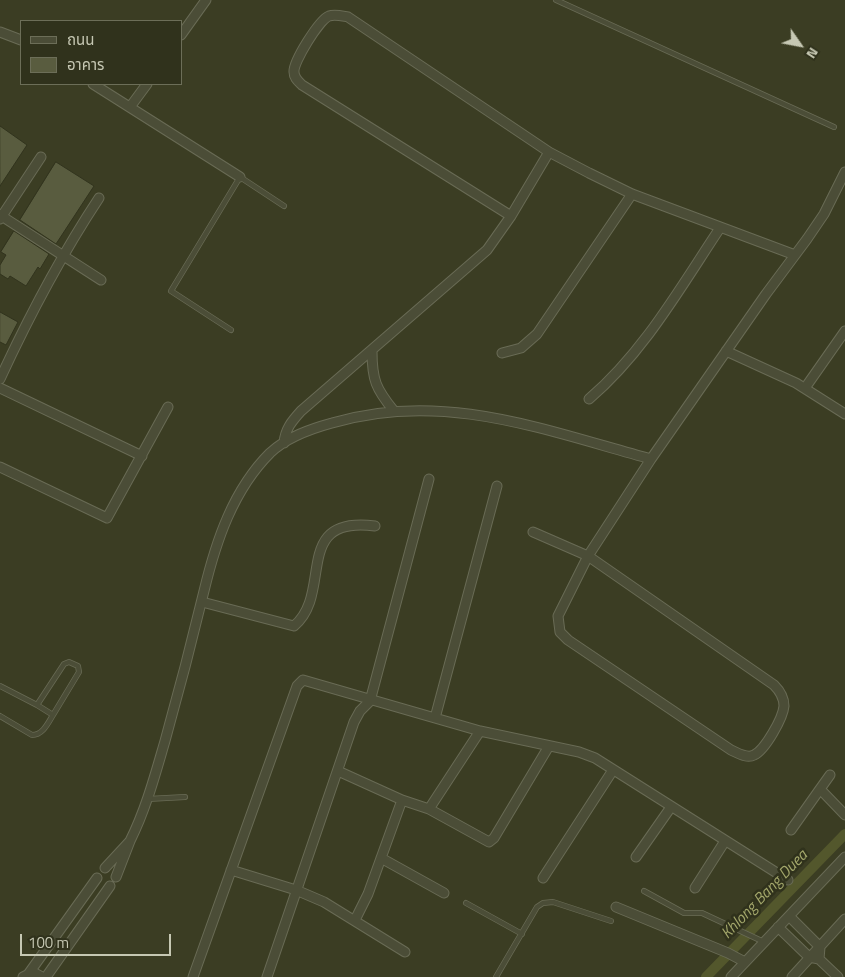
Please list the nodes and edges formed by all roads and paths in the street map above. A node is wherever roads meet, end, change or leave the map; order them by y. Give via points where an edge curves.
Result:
1 (206, 0) edge
2 (556, 0) edge
3 (0, 32) edge
4 (182, 34) edge
5 (20, 40) edge
6 (95, 85) edge
7 (146, 85) edge
8 (130, 107) junction
9 (834, 127) dead end
10 (550, 152) junction
11 (41, 157) dead end
12 (845, 172) edge
13 (240, 177) junction
14 (632, 194) junction
15 (99, 198) dead end
16 (284, 206) dead end
17 (1, 216) edge
18 (511, 216) junction
19 (720, 228) junction
20 (62, 255) junction
21 (795, 255) junction
22 (101, 280) dead end
23 (231, 330) dead end
24 (845, 331) edge
25 (372, 351) junction
26 (726, 351) junction
27 (502, 353) dead end
28 (0, 378) edge
29 (0, 388) edge
30 (805, 388) junction
31 (589, 399) dead end
32 (168, 407) dead end
33 (394, 411) junction
34 (845, 414) edge
35 (284, 442) junction
36 (142, 456) junction
37 (651, 459) junction
38 (0, 467) edge
39 (429, 479) dead end
40 (496, 486) dead end
41 (375, 526) dead end
42 (533, 532) dead end
43 (588, 556) junction
44 (202, 602) junction
45 (0, 686) edge
46 (370, 701) junction
47 (37, 705) junction
48 (53, 715) junction
49 (0, 716) edge
50 (435, 718) junction
51 (480, 731) junction
52 (549, 746) junction
53 (613, 770) junction
54 (338, 771) junction
55 (830, 775) dead end
56 (820, 789) junction
57 (185, 797) dead end
58 (148, 799) junction
59 (402, 800) junction
60 (671, 806) junction
61 (430, 810) junction
62 (845, 815) edge
63 (791, 830) dead end
64 (130, 841) junction
65 (725, 841) junction
66 (636, 857) dead end
67 (845, 857) edge
68 (381, 858) junction
69 (104, 868) dead end
70 (231, 870) junction
71 (116, 877) dead end
72 (97, 878) dead end
73 (543, 878) dead end
74 (788, 880) dead end
75 (110, 886) dead end
76 (695, 888) dead end
77 (296, 890) junction
78 (644, 891) dead end
79 (444, 894) dead end
80 (466, 903) dead end
81 (616, 907) dead end
82 (789, 916) junction
83 (845, 918) edge
84 (67, 919) junction
85 (355, 920) junction
86 (611, 922) dead end
87 (778, 927) junction
88 (82, 929) junction
89 (522, 934) junction
90 (764, 942) junction
91 (820, 947) junction
92 (405, 952) dead end
93 (809, 957) junction
94 (819, 959) junction
95 (742, 961) junction
96 (26, 975) edge
97 (737, 975) edge
98 (42, 977) edge
99 (46, 977) edge
100 (193, 977) edge
101 (267, 977) edge
102 (496, 977) edge
103 (792, 977) edge
104 (838, 977) edge

1 - 4 street
2 - 9 lane
3 - 5 street
6 - 8 street
7 - 8 street
8 - 13 street
10 - 14 street
10 - 18 street
10 - 18 street via 348,17 329,16 320,22 296,61 293,71 302,85
11 - 17 street
12 - 21 street via 824,214
13 - 16 lane
13 - 23 lane via 171,291
14 - 19 street
14 - 27 street via 537,334 521,348
15 - 20 street
17 - 20 street
18 - 25 street via 487,250
19 - 21 street
19 - 31 street via 637,350
20 - 22 street
20 - 28 street
21 - 26 street
24 - 30 street
25 - 33 street via 374,381
25 - 35 street via 301,411 291,422
26 - 30 street
26 - 37 street
29 - 36 street
30 - 34 street
32 - 36 street
33 - 35 street via 351,417 309,429
33 - 37 street via 433,409 472,413
35 - 44 street via 259,466 237,495 220,535
36 - 38 street via 107,518
37 - 43 street
39 - 46 street
40 - 50 street
41 - 44 street via 352,525 330,533 317,563 308,608 302,620 294,626
42 - 43 street
43 - 43 street via 774,685 782,694 784,707 764,747 753,756 732,750 560,632 558,616
44 - 58 street
45 - 47 lane
46 - 50 street
46 - 54 street via 354,722
46 - 70 street via 308,681 300,682
47 - 48 lane
47 - 48 lane via 64,664 69,662 78,666 79,672
48 - 49 lane via 37,736
50 - 51 street
51 - 52 street
51 - 61 street
52 - 53 street via 579,752
52 - 61 street via 489,842
53 - 60 street
53 - 73 street
54 - 59 street
54 - 77 street
55 - 56 street
56 - 62 street
56 - 63 street
57 - 58 lane
58 - 64 street
59 - 61 street
59 - 68 street
60 - 65 street
60 - 66 street
64 - 69 street
64 - 71 street
65 - 74 street
65 - 76 street
67 - 82 street
68 - 79 street
68 - 85 street
70 - 77 street
70 - 100 street
72 - 84 street
75 - 88 street
77 - 85 street
77 - 101 street
78 - 90 lane via 684,913 702,912
80 - 89 lane
81 - 95 street
82 - 87 street
82 - 91 street
83 - 91 street
84 - 88 street
84 - 96 street
85 - 92 street
86 - 89 lane via 553,902 544,903 537,907
87 - 90 street
87 - 93 street
88 - 99 street
89 - 102 lane
90 - 95 street
91 - 93 street
91 - 94 street
93 - 94 street
93 - 103 street
94 - 104 street
95 - 97 street
96 - 98 street via 38,973

